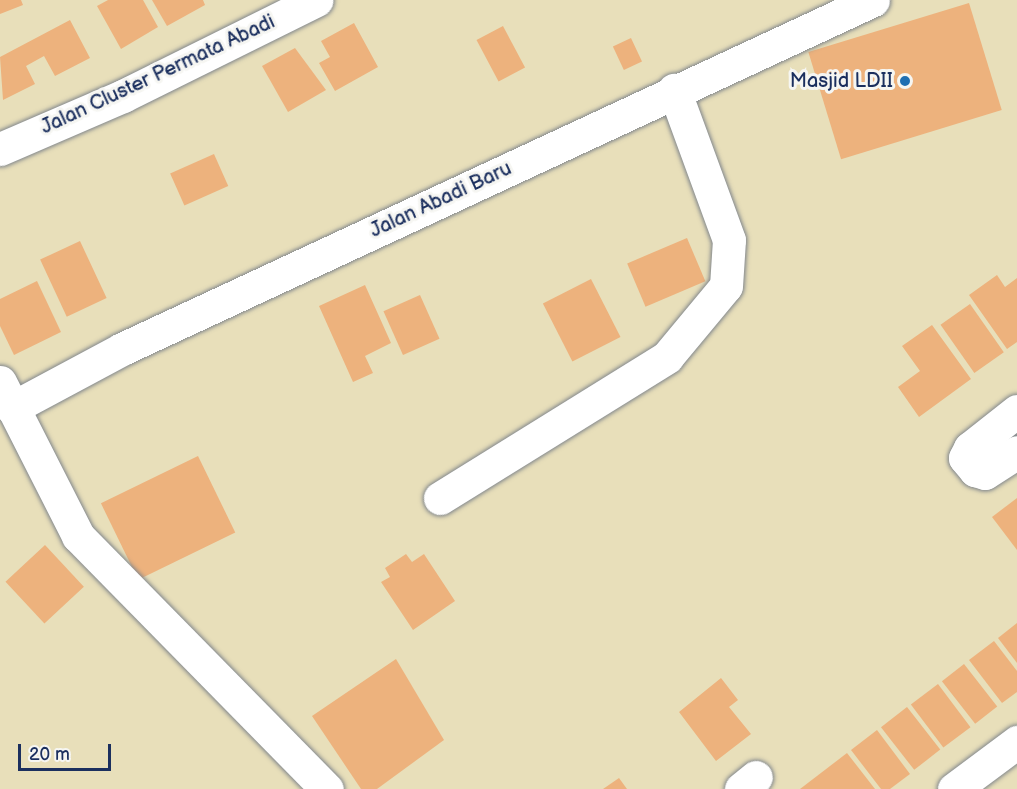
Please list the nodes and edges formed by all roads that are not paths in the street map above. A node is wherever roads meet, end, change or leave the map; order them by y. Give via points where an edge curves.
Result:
1 (316, 0) edge
2 (873, 0) edge
3 (674, 90) junction
4 (0, 149) edge
5 (6, 395) edge
6 (1017, 411) edge
7 (1017, 452) edge
8 (440, 498) dead end
9 (1017, 742) edge
10 (324, 788) edge
11 (954, 789) edge

1 - 4 street, Jalan Cluster Permata Abadi via 123,96
2 - 3 street, Jalan Abadi Baru
3 - 5 street, Jalan Abadi Baru via 122,349
3 - 8 street via 729,240 726,286 667,357
5 - 10 street via 78,536
6 - 7 street via 970,448 965,458 975,470 985,473
9 - 11 street

